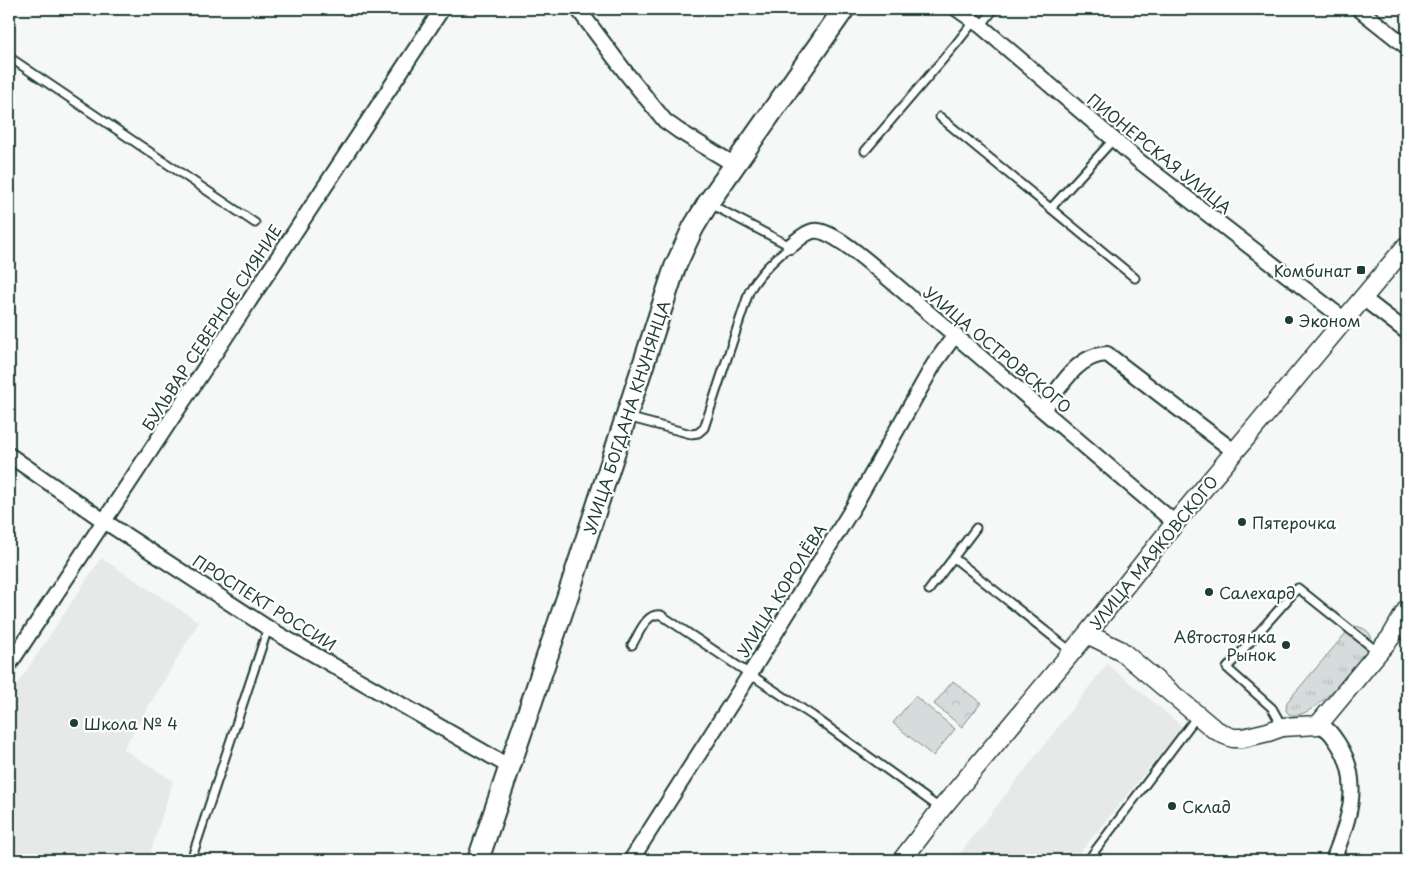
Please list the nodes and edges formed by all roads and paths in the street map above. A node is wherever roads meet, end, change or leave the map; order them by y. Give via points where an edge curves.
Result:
1 (442, 9) edge
2 (578, 9) edge
3 (844, 9) edge
4 (958, 9) edge
5 (994, 9) edge
6 (1359, 9) edge
7 (977, 24) junction
8 (1407, 48) edge
9 (9, 57) edge
10 (940, 117) dead end
11 (1113, 140) junction
12 (865, 151) dead end
13 (735, 165) junction
14 (708, 203) junction
15 (1051, 208) junction
16 (255, 223) dead end
17 (1407, 245) edge
18 (790, 246) junction
19 (1135, 278) dead end
20 (1364, 298) junction
21 (1346, 320) junction
22 (1407, 332) edge
23 (955, 335) junction
24 (1043, 410) junction
25 (627, 417) junction
26 (1235, 452) junction
27 (9, 455) edge
28 (104, 521) junction
29 (1176, 523) junction
30 (976, 528) dead end
31 (954, 558) junction
32 (928, 590) dead end
33 (1407, 609) edge
34 (268, 628) junction
35 (1087, 634) junction
36 (632, 645) dead end
37 (1072, 652) junction
38 (1378, 652) junction
39 (9, 666) edge
40 (750, 674) junction
41 (1198, 715) junction
42 (1318, 725) junction
43 (1282, 727) junction
44 (510, 767) junction
45 (941, 809) junction
46 (191, 860) edge
47 (478, 860) edge
48 (630, 860) edge
49 (902, 860) edge
50 (1088, 860) edge
51 (1333, 860) edge

1 - 28 street, БУЛЬВАР СЕВЕРНОЕ СИЯНИЕ
2 - 13 street via 665,120 679,132
3 - 13 main road, УЛИЦА БОГДАНА КНУНЯНЦА
4 - 7 street, ПИОНЕРСКАЯ УЛИЦА
5 - 7 lane
6 - 8 street
7 - 11 street, ПИОНЕРСКАЯ УЛИЦА
7 - 12 lane via 956,44
9 - 16 lane
10 - 15 lane
11 - 15 lane
11 - 21 street, ПИОНЕРСКАЯ УЛИЦА
13 - 14 main road, УЛИЦА БОГДАНА КНУНЯНЦА
14 - 18 lane
14 - 25 main road, УЛИЦА БОГДАНА КНУНЯНЦА via 675,267
15 - 19 lane
17 - 20 street, УЛИЦА МАЯКОВСКОГО
18 - 23 street, УЛИЦА ОСТРОВСКОГО via 814,231 842,241
18 - 25 lane via 766,267 749,292 704,428 691,434
20 - 21 street, УЛИЦА МАЯКОВСКОГО
20 - 22 street
21 - 26 street, УЛИЦА МАЯКОВСКОГО
23 - 24 street, УЛИЦА ОСТРОВСКОГО
23 - 40 street, УЛИЦА КОРОЛЁВА via 934,364 854,506
24 - 26 street via 1078,364 1096,354 1106,354
24 - 29 street, УЛИЦА ОСТРОВСКОГО
25 - 44 main road, УЛИЦА БОГДАНА КНУНЯНЦА
26 - 29 street, УЛИЦА МАЯКОВСКОГО
27 - 28 street, ПРОСПЕКТ РОССИИ
28 - 34 street, ПРОСПЕКТ РОССИИ
28 - 39 street, БУЛЬВАР СЕВЕРНОЕ СИЯНИЕ
29 - 35 street, УЛИЦА МАЯКОВСКОГО
30 - 31 lane
31 - 32 lane
31 - 37 lane
33 - 38 street
34 - 44 street, ПРОСПЕКТ РОССИИ
34 - 46 lane
35 - 37 street, УЛИЦА МАЯКОВСКОГО
35 - 41 street via 1120,650
36 - 40 lane via 649,617 661,615
37 - 45 street, УЛИЦА МАЯКОВСКОГО
38 - 42 street
38 - 43 lane via 1298,588 1227,668 1272,708
40 - 45 lane
40 - 48 street, УЛИЦА КОРОЛЁВА
41 - 43 street via 1214,729 1233,738
41 - 50 lane
42 - 43 street
42 - 51 street via 1327,728 1341,748 1352,784 1351,808
44 - 47 main road, УЛИЦА БОГДАНА КНУНЯНЦА
45 - 49 street, УЛИЦА МАЯКОВСКОГО

